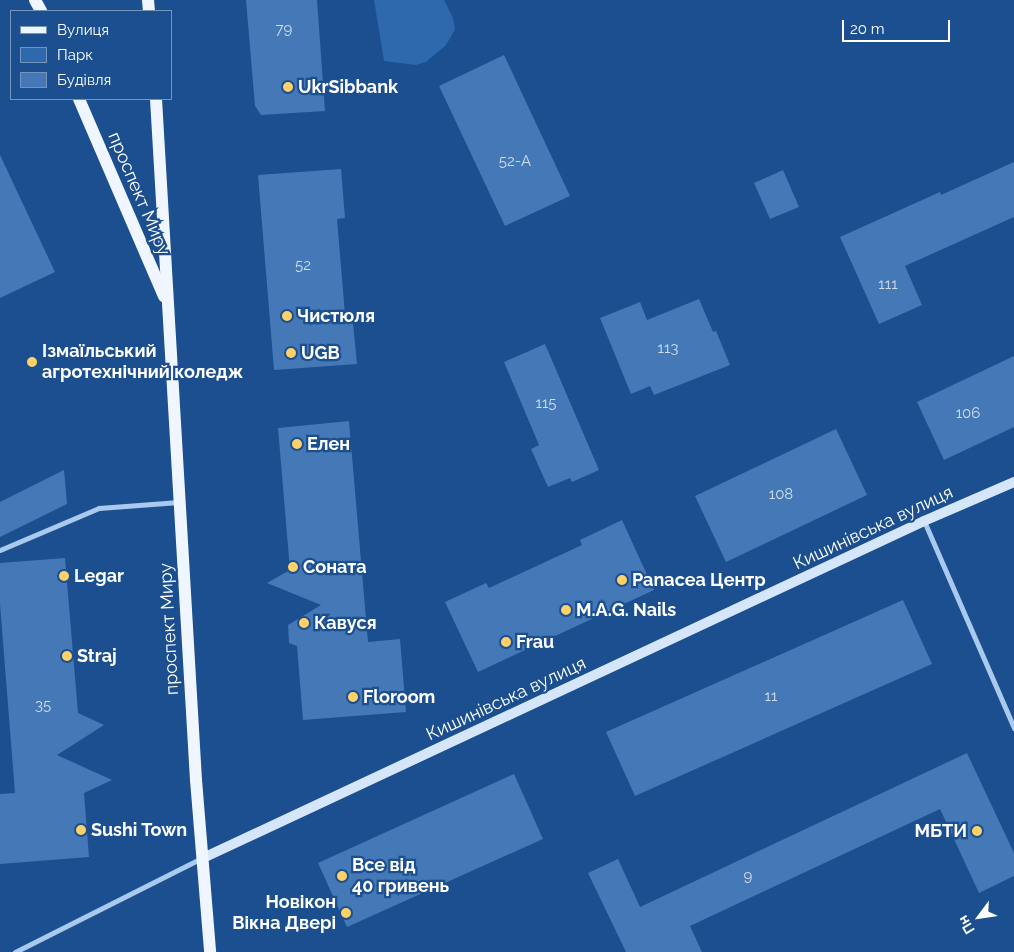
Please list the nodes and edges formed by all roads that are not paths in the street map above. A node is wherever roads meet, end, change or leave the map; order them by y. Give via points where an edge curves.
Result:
1 (79, 100) edge
2 (156, 100) edge
3 (167, 303) junction
4 (1014, 482) edge
5 (179, 502) junction
6 (924, 521) junction
7 (0, 550) edge
8 (1014, 728) edge
9 (203, 858) junction
10 (15, 952) edge
11 (210, 952) edge

1 - 3 main road, проспект Миру
2 - 3 main road, проспект Миру
3 - 5 main road, проспект Миру
4 - 6 street, Кишинівська вулиця
5 - 7 street via 99,508
5 - 9 main road, проспект Миру
6 - 8 street
6 - 9 street, Кишинівська вулиця
9 - 10 street, Кишинівська вулиця
9 - 11 main road, проспект Миру

